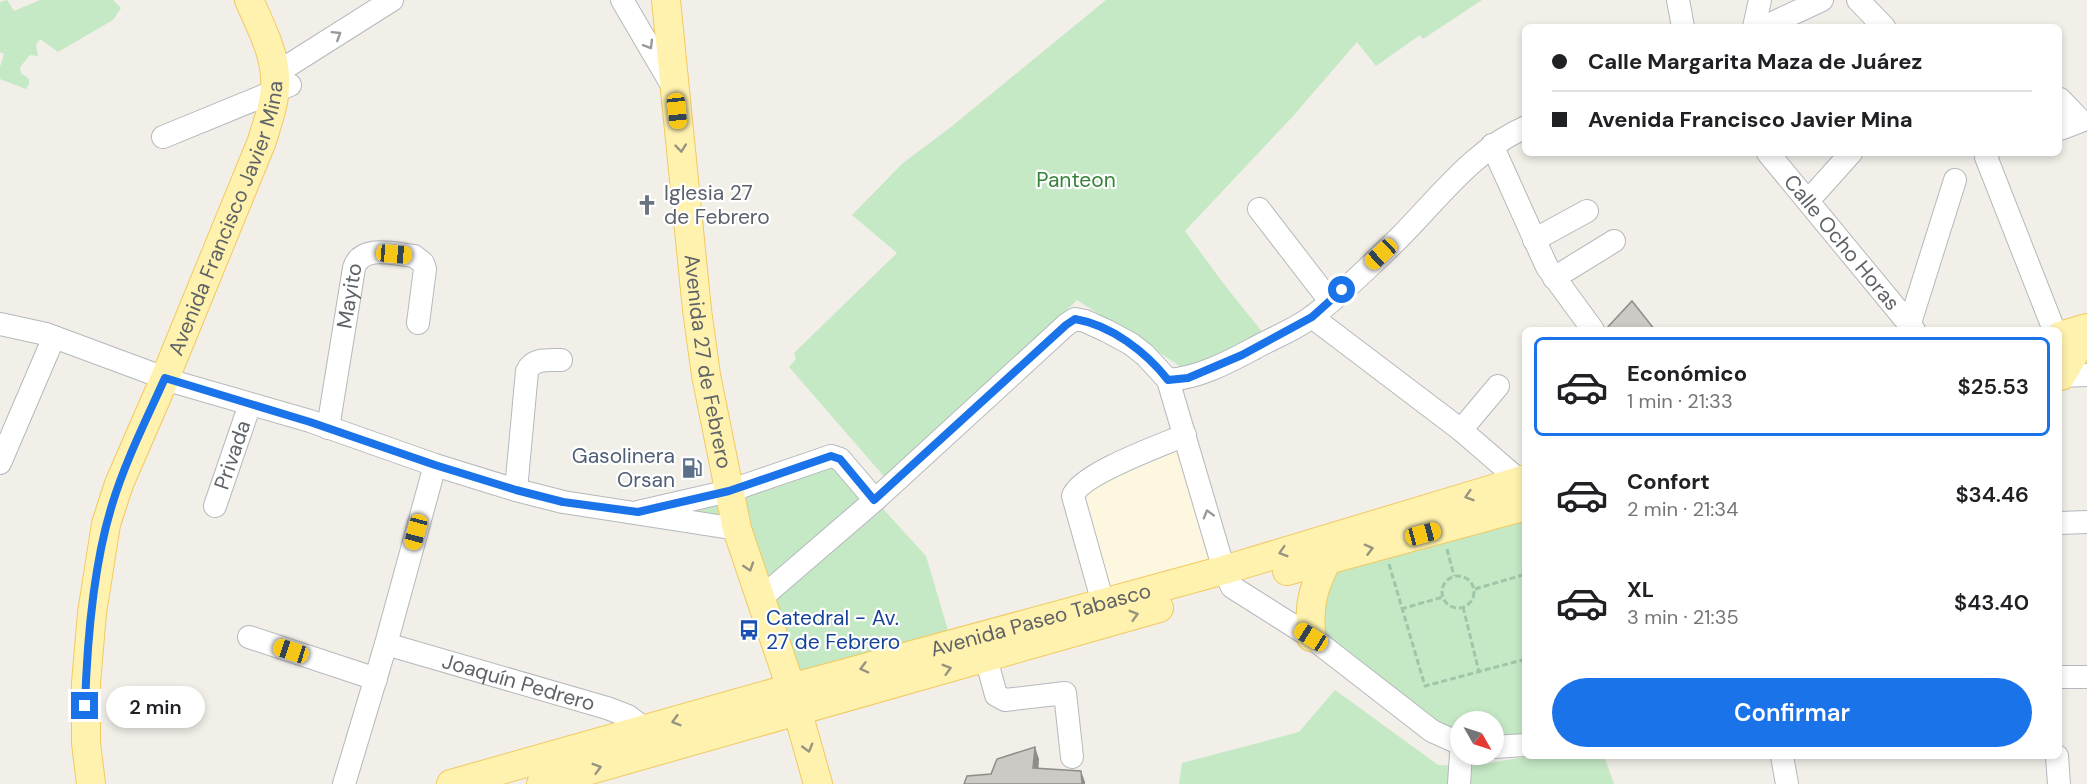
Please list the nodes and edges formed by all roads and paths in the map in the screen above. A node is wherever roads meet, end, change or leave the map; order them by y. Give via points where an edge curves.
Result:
1 (249, 0) edge
2 (265, 0) edge
3 (392, 0) edge
4 (622, 0) edge
5 (666, 0) edge
6 (1678, 0) edge
7 (1760, 0) edge
8 (1822, 0) edge
9 (1858, 0) edge
10 (1682, 24) edge
11 (1755, 24) edge
12 (1770, 24) edge
13 (1881, 24) edge
14 (282, 79) junction
15 (675, 90) junction
16 (2062, 101) edge
17 (2062, 128) edge
18 (1522, 129) edge
19 (163, 137) dead end
20 (1492, 145) junction
21 (1770, 156) edge
22 (1848, 156) edge
23 (1991, 156) edge
24 (1955, 180) dead end
25 (1808, 201) junction
26 (1259, 209) dead end
27 (1587, 211) dead end
28 (1534, 240) junction
29 (1614, 241) dead end
30 (1554, 278) junction
31 (1330, 301) junction
32 (1312, 317) junction
33 (418, 323) dead end
34 (0, 324) edge
35 (1591, 327) edge
36 (1912, 327) edge
37 (2053, 327) edge
38 (54, 337) junction
39 (561, 360) dead end
40 (1168, 380) junction
41 (172, 381) junction
42 (1498, 386) dead end
43 (250, 404) junction
44 (328, 428) junction
45 (1461, 430) junction
46 (1185, 435) junction
47 (0, 464) edge
48 (435, 465) junction
49 (1522, 487) edge
50 (516, 490) junction
51 (1522, 490) edge
52 (1522, 490) edge
53 (729, 491) junction
54 (874, 500) junction
55 (214, 506) dead end
56 (638, 512) junction
57 (2087, 522) edge
58 (2062, 523) edge
59 (1442, 528) junction
60 (737, 529) junction
61 (1383, 545) junction
62 (1327, 560) junction
63 (1522, 575) edge
64 (1454, 576) junction
65 (1228, 579) junction
66 (1475, 589) junction
67 (1443, 597) junction
68 (760, 599) junction
69 (1103, 603) junction
70 (1463, 608) junction
71 (1401, 609) junction
72 (249, 637) dead end
73 (1311, 637) junction
74 (386, 644) junction
75 (986, 658) junction
76 (1522, 660) edge
77 (1479, 672) junction
78 (2062, 677) edge
79 (2087, 677) edge
80 (376, 678) junction
81 (794, 700) junction
82 (646, 730) junction
83 (1450, 739) edge
84 (1522, 745) edge
85 (1504, 746) edge
86 (1072, 757) dead end
87 (1783, 759) edge
88 (2057, 759) edge
89 (1460, 765) edge
90 (91, 784) edge
91 (110, 784) edge
92 (344, 784) edge
93 (451, 784) edge
94 (541, 784) edge
95 (818, 784) edge
96 (1459, 784) edge
97 (1787, 784) edge
98 (2059, 784) edge

1 - 14 main road, Avenida Francisco Javier Mina
2 - 14 main road, Avenida Francisco Javier Mina via 277,30
14 -> 3 street
4 -> 15 street
5 - 15 main road, Avenida 27 de Febrero
6 - 10 street
7 - 11 street
8 - 12 street
9 - 13 street
14 - 19 street
14 - 41 main road, Avenida Francisco Javier Mina via 286,107 275,145
15 -> 53 main road, Avenida 27 de Febrero via 704,364
16 - 17 street via 2080,121
18 - 20 street
20 - 28 street
20 - 31 street
21 - 25 street, Calle Ocho Horas
22 - 25 street
23 - 37 street
24 - 36 street
25 - 36 street, Calle Ocho Horas
26 - 31 street
27 - 28 street
28 - 30 street
29 - 30 street
30 - 35 street
31 - 32 street
32 - 40 street via 1242,355 1188,378
32 - 45 street
33 - 44 street, Mayito via 425,269 420,259 373,253 359,257
34 - 38 street
38 - 41 street
38 - 47 street
39 - 50 street via 536,361 527,371
40 - 46 street
40 - 54 street via 1131,344 1075,319
41 - 43 street
41 - 90 main road, Avenida Francisco Javier Mina via 119,484 102,547 86,683
41 - 91 main road, Avenida Francisco Javier Mina via 133,489 116,550 100,684 101,725
42 - 45 street
43 - 44 street
43 - 55 street, Privada
44 - 48 street
45 - 49 street
65 -> 46 street
46 - 69 street via 1096,474 1075,490 1073,496
48 - 50 street
48 - 74 street
50 - 56 street via 563,502
51 - 59 main road, Avenida Paseo Tabasco
52 -> 65 main road, Avenida Paseo Tabasco
53 - 54 street via 831,456 840,459
53 - 56 street
53 - 60 main road, Avenida 27 de Febrero
54 - 68 street
56 - 60 street
57 - 58 street
59 - 61 main road, Avenida Paseo Tabasco
59 - 64 path
60 -> 68 main road, Avenida 27 de Febrero
62 -> 61 main road, Avenida Paseo Tabasco
61 - 71 path
62 - 65 main road, Avenida Paseo Tabasco
62 - 73 main road via 1314,586
63 - 66 path
64 - 66 path via 1466,579
64 - 67 path via 1443,584
65 - 69 main road, Avenida Paseo Tabasco
65 - 73 street
75 -> 65 main road, Avenida Paseo Tabasco
66 - 70 path
67 - 70 path via 1452,607
67 - 71 path
68 - 81 main road, Avenida 27 de Febrero
69 -> 81 main road, Avenida Paseo Tabasco
70 - 77 path
71 - 77 path via 1425,686
72 - 80 street
73 - 83 street via 1432,731
74 - 80 street
74 - 82 street, Joaquín Pedrero via 613,710
81 -> 75 main road, Avenida Paseo Tabasco
75 - 86 street via 1000,698 1065,693
76 - 77 path
78 - 79 street
80 - 92 street
81 -> 82 main road, Avenida Paseo Tabasco
94 -> 81 main road, Avenida Paseo Tabasco
81 -> 95 main road, Avenida 27 de Febrero
82 - 93 main road, Avenida Paseo Tabasco
84 - 85 street
87 - 97 street
88 - 98 street
89 - 96 street

